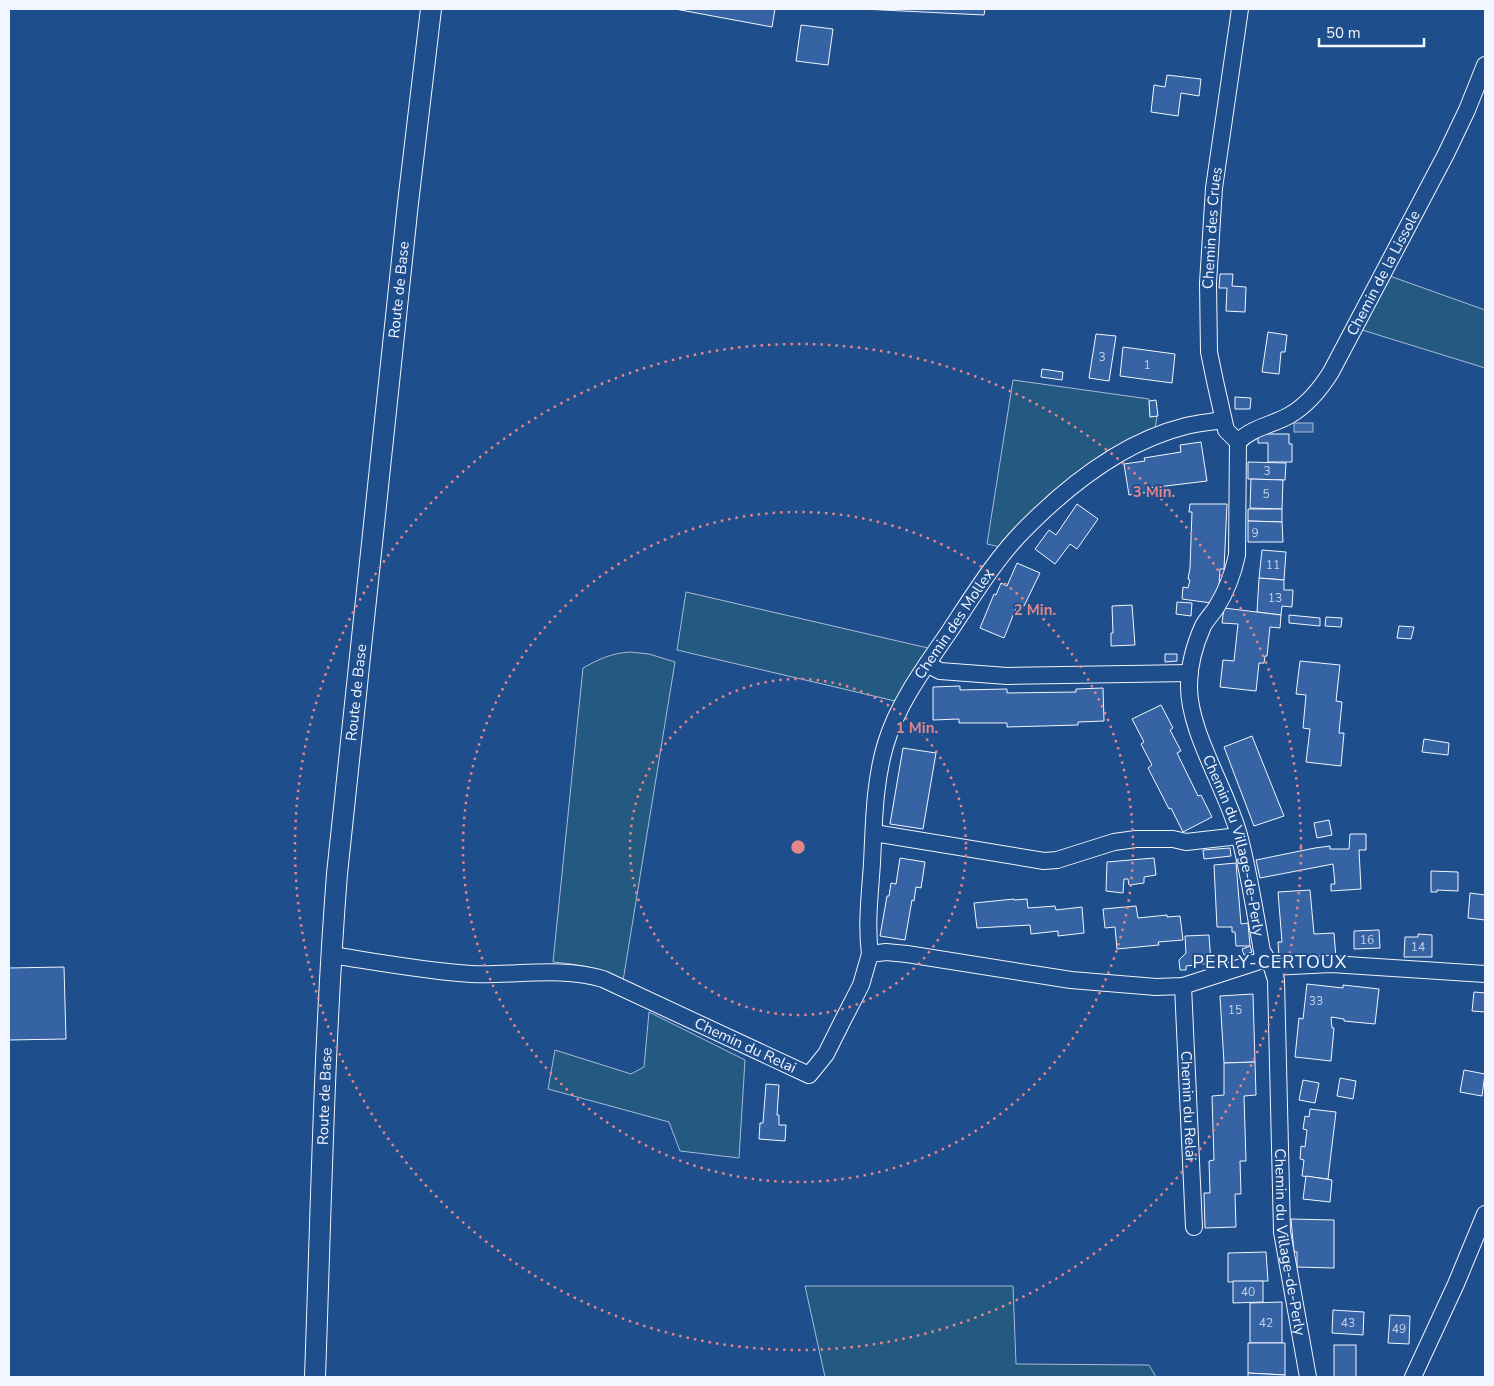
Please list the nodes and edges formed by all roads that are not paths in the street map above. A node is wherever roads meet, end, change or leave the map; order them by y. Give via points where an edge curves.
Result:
1 (431, 9) edge
2 (1240, 9) edge
3 (1485, 64) edge
4 (1223, 420) junction
5 (1238, 442) junction
6 (927, 664) junction
7 (1190, 673) junction
8 (874, 833) junction
9 (1239, 836) junction
10 (870, 954) junction
11 (331, 955) junction
12 (1269, 963) junction
13 (1485, 974) edge
14 (1182, 986) junction
15 (1485, 1214) edge
16 (1194, 1227) dead end
17 (315, 1377) edge
18 (1308, 1377) edge
19 (1413, 1377) edge

1 - 11 main road, Route de Base via 384,420
2 - 4 street, Chemin des Crues via 1216,172 1208,284 1210,352
3 - 5 street, Chemin de la Lissole via 1446,154 1323,384 1290,415 1245,434
4 - 5 street, Chemin des Crues via 1226,430
4 - 6 street, Chemin des Mollex via 1186,426 1155,437 1098,466 1027,526 973,594
5 - 7 street, Chemin du Village-de-Perly via 1237,556 1227,588 1203,625
6 - 7 street via 940,671 1007,676
6 - 8 street, Chemin des Mollex via 905,700 886,743 878,781
7 - 9 street, Chemin du Village-de-Perly via 1189,686 1196,724
8 - 9 street via 1044,861 1136,839 1186,842
8 - 10 street, Chemin des Mollex via 867,934
9 - 12 street, Chemin du Village-de-Perly via 1262,951
10 - 11 street, Chemin du Relai via 861,985 826,1054 809,1075 587,974 471,974
10 - 14 street via 908,954 1071,980
11 - 17 main road, Route de Base
12 - 13 street
12 - 14 street
12 - 18 street, Chemin du Village-de-Perly via 1276,980 1282,1238
14 - 16 street, Chemin du Relai
15 - 19 street

